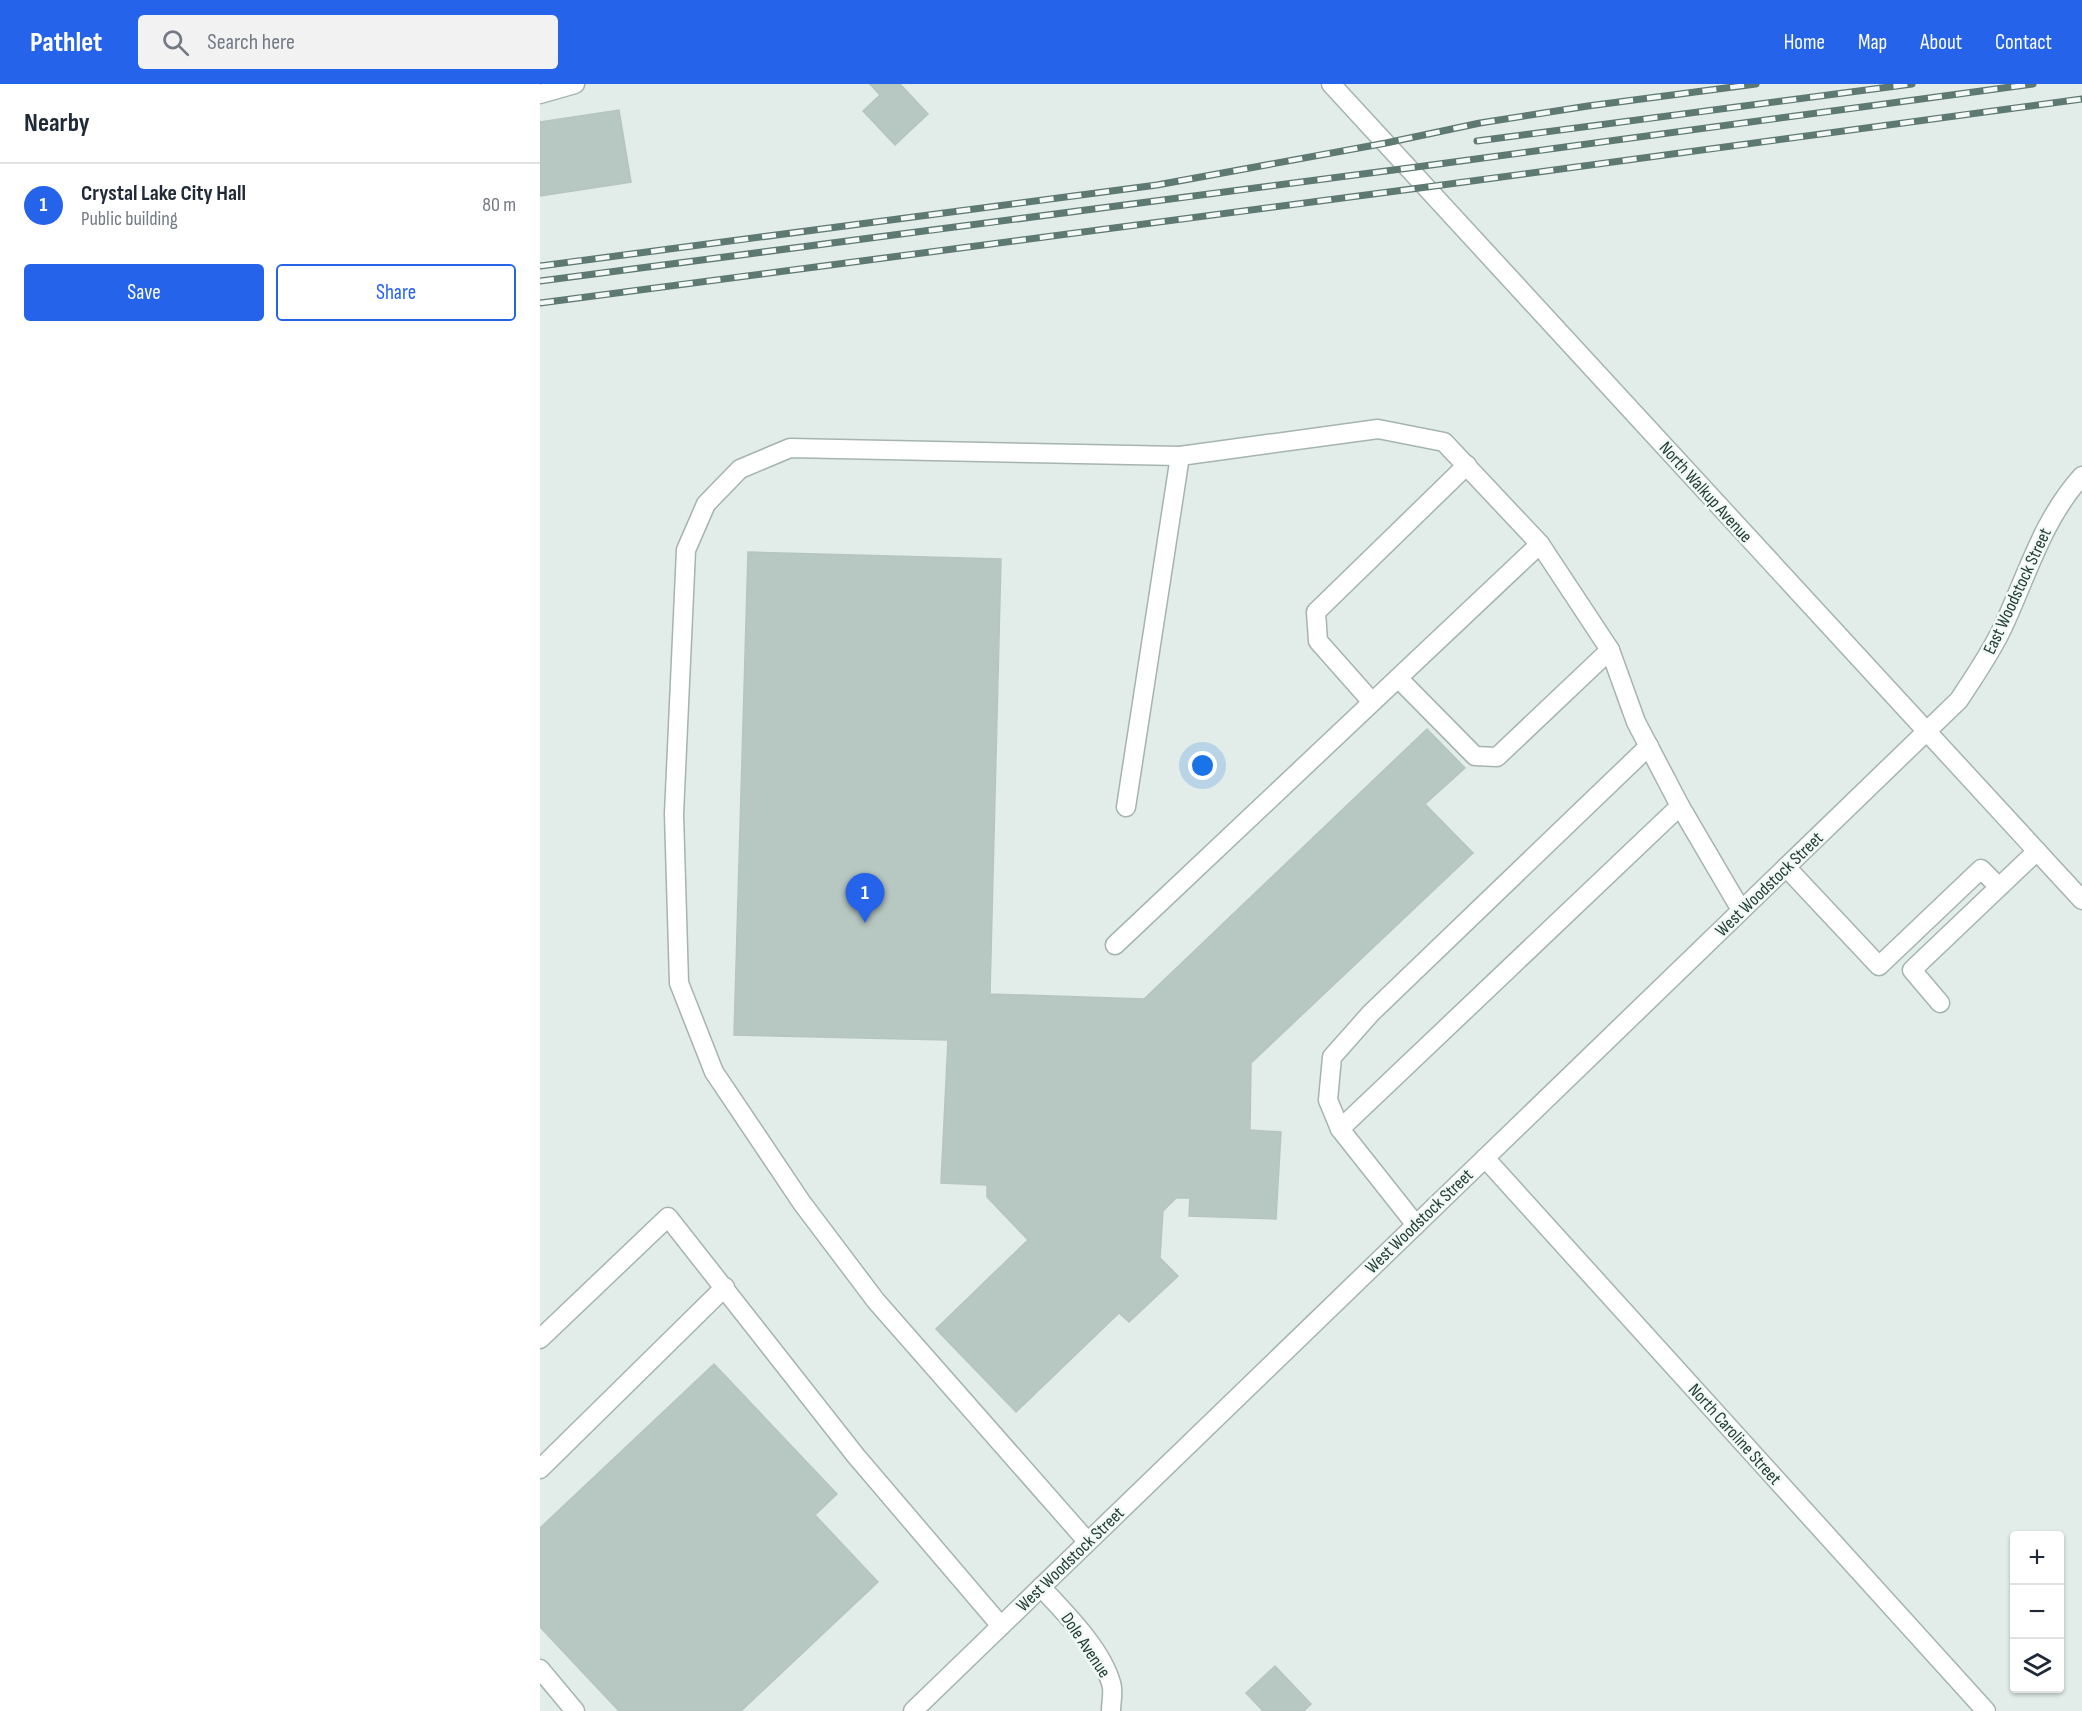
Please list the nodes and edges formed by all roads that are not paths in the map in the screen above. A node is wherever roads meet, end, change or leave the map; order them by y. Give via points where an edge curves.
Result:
1 (575, 84) edge
2 (1331, 84) edge
3 (540, 94) edge
4 (1180, 456) junction
5 (1467, 465) junction
6 (2082, 476) edge
7 (1540, 544) junction
8 (1610, 650) junction
9 (1398, 678) junction
10 (1372, 702) junction
11 (1926, 732) junction
12 (1649, 746) junction
13 (1680, 806) junction
14 (1126, 807) dead end
15 (2037, 851) junction
16 (1786, 867) junction
17 (1999, 887) junction
18 (2082, 900) edge
19 (1741, 910) junction
20 (1115, 945) dead end
21 (1940, 1003) dead end
22 (1340, 1129) junction
23 (1485, 1158) junction
24 (1416, 1225) junction
25 (725, 1287) junction
26 (540, 1340) edge
27 (540, 1469) edge
28 (1088, 1541) junction
29 (1041, 1587) junction
30 (1001, 1626) junction
31 (540, 1669) edge
32 (576, 1711) edge
33 (913, 1711) edge
34 (1111, 1711) edge
35 (1986, 1711) edge

1 - 3 street
2 - 11 street, North Walkup Avenue
4 - 5 street via 1378,429 1444,442
4 - 14 street
4 - 28 street via 790,448 740,469 706,504 686,550 674,814 679,983 714,1072 802,1203 876,1301
5 - 7 street
5 - 10 street via 1316,612 1318,641
6 - 11 street, East Woodstock Street via 2044,530 1980,669 1959,700
7 - 8 street
7 - 9 street
8 - 9 street via 1497,757 1475,756
8 - 12 street via 1636,722
9 - 10 street
10 - 20 street
11 - 15 street, North Walkup Avenue
11 - 16 street, West Woodstock Street
12 - 13 street
12 - 22 street via 1371,1013 1332,1057 1328,1100
13 - 19 street
13 - 22 street
15 - 17 street
15 - 18 street, North Walkup Avenue
16 - 17 street via 1879,966 1981,869
16 - 19 street, West Woodstock Street
17 - 21 street via 1912,970
19 - 23 street, West Woodstock Street
22 - 24 street
23 - 24 street, West Woodstock Street
23 - 35 street, North Caroline Street
24 - 28 street, West Woodstock Street
25 - 26 street via 668,1217
25 - 27 street
25 - 30 street via 856,1456
28 - 29 street, West Woodstock Street
29 - 30 street, West Woodstock Street
29 - 34 street, Dole Avenue via 1104,1665 1112,1685
30 - 33 street, West Woodstock Street
31 - 32 street

